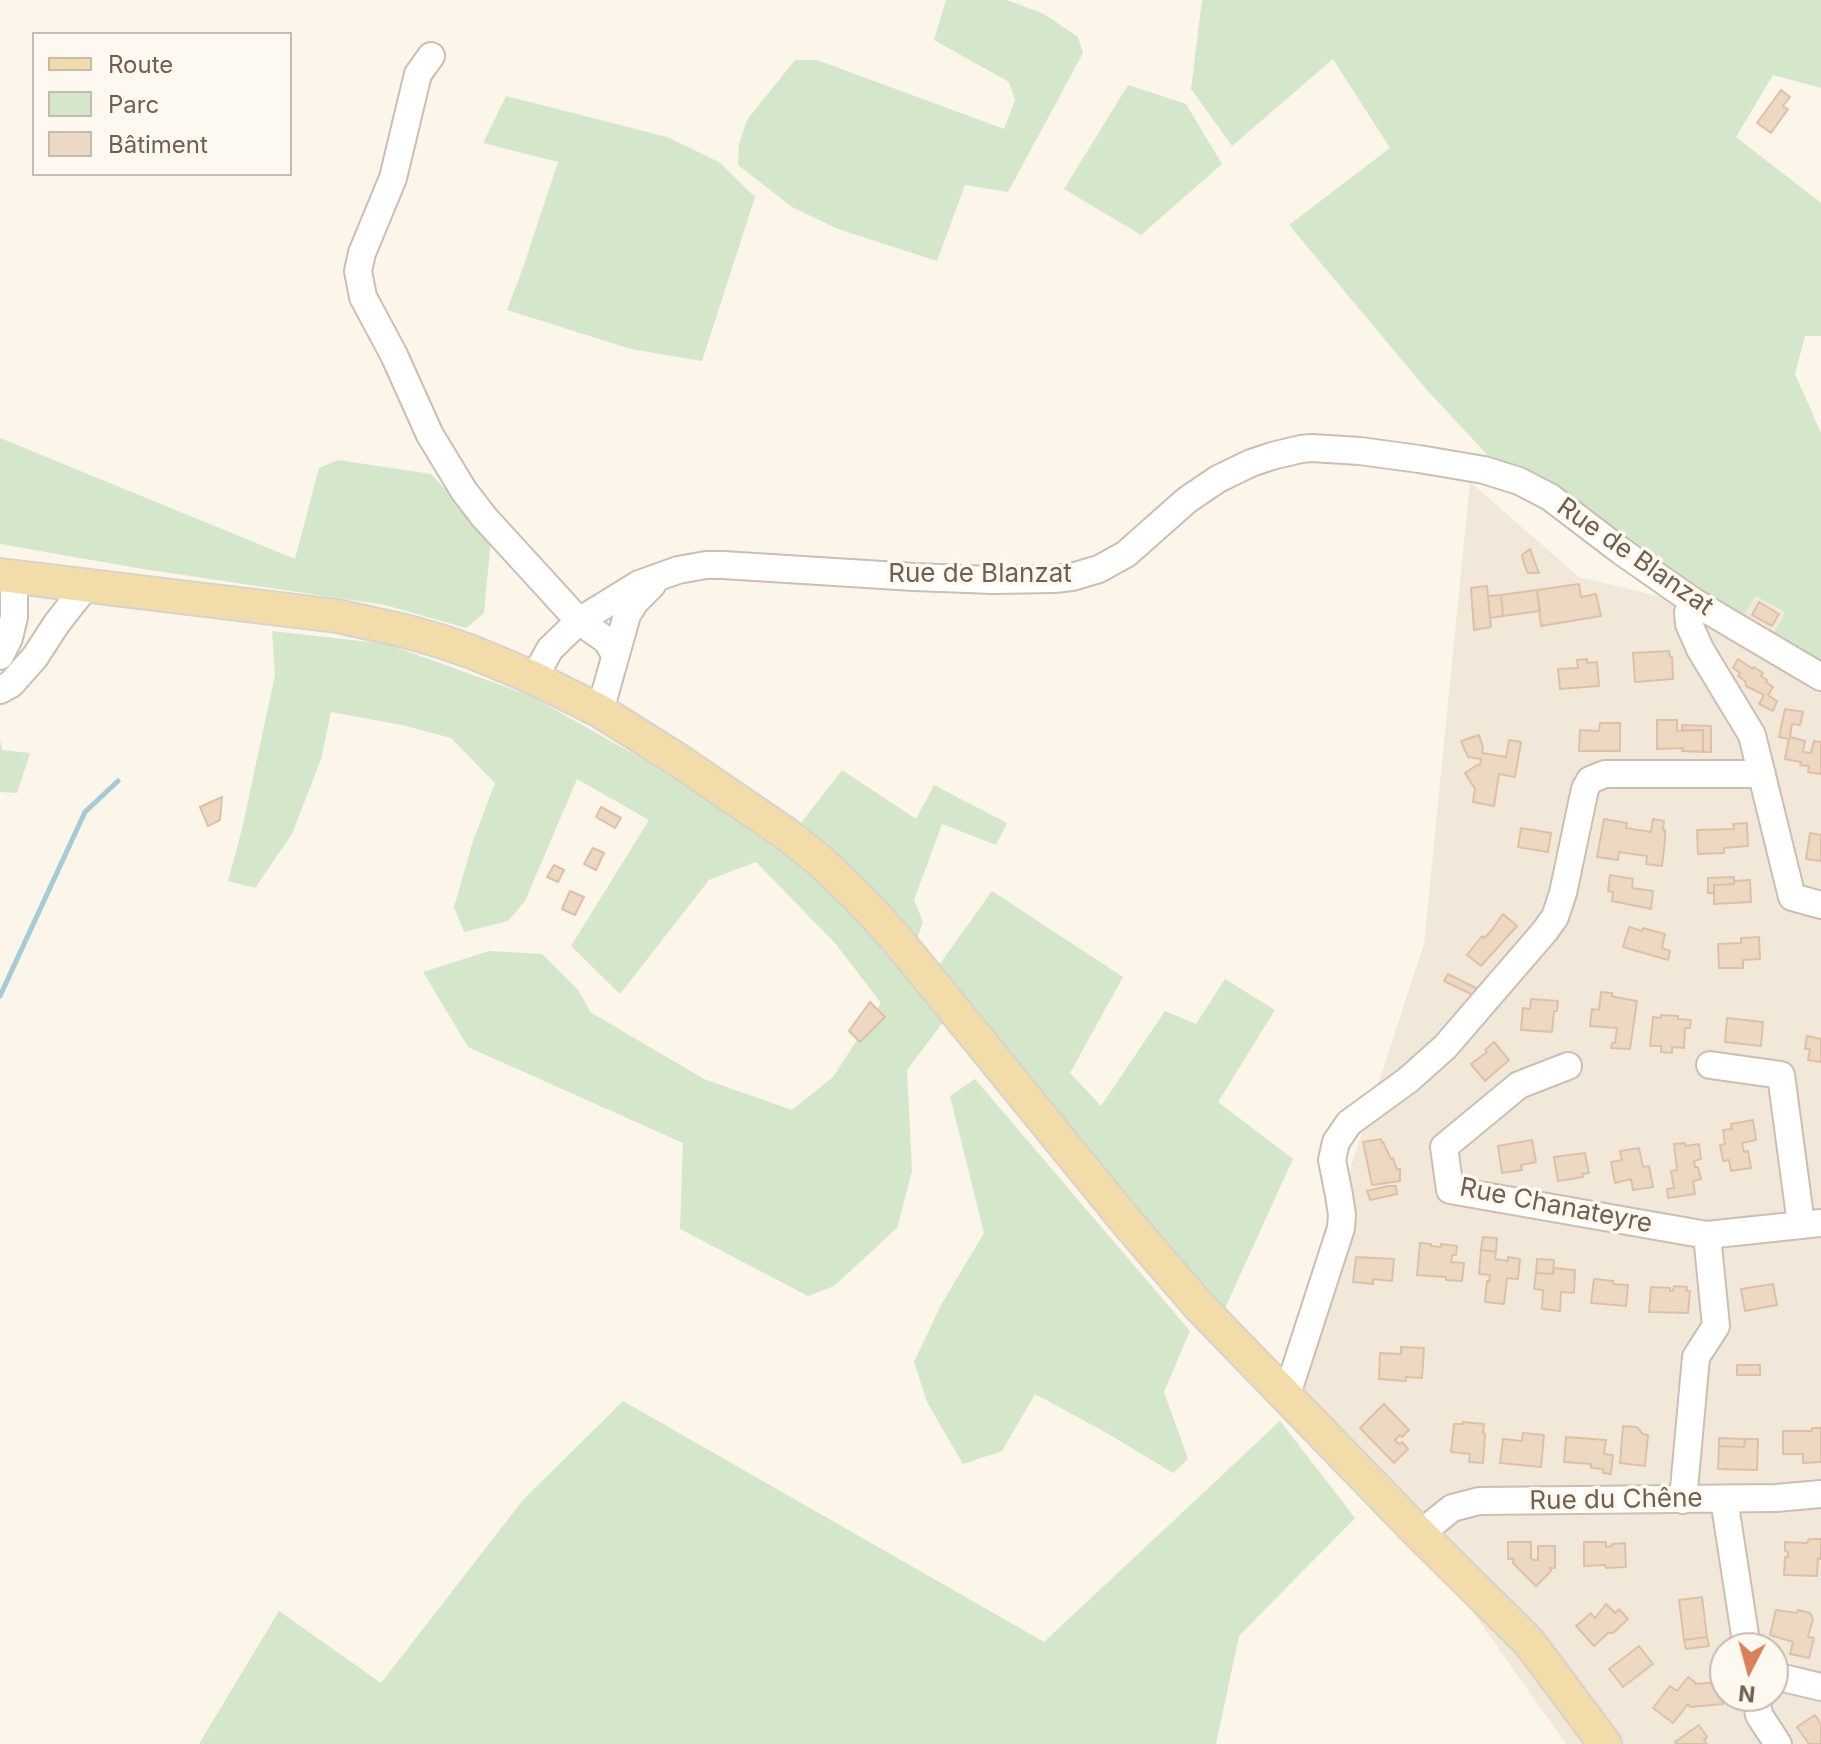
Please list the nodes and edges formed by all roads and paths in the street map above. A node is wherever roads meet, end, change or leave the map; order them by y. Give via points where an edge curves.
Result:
1 (431, 56) dead end
2 (664, 575) junction
3 (7, 576) edge
4 (87, 585) junction
5 (1694, 602) junction
6 (579, 621) junction
7 (0, 656) edge
8 (615, 657) junction
9 (1821, 677) edge
10 (534, 678) junction
11 (0, 690) edge
12 (600, 711) junction
13 (1762, 774) junction
14 (1821, 905) edge
15 (1710, 1065) dead end
16 (1568, 1066) dead end
17 (1811, 1223) edge
18 (1707, 1235) junction
19 (1281, 1392) junction
20 (1821, 1494) edge
21 (1724, 1499) junction
22 (1683, 1500) junction
23 (1420, 1534) junction
24 (1745, 1632) edge
25 (1789, 1679) edge
26 (1821, 1687) edge
27 (1759, 1712) edge
28 (1605, 1744) edge
29 (1778, 1744) edge

1 - 6 street via 418,74 393,178 362,253 360,288 447,465 484,517
2 - 5 street, Rue de Blanzat via 723,565 993,580 1072,577 1126,554 1200,490 1233,471 1311,448 1484,470 1519,481 1550,497
2 - 6 street, Rue de Blanzat
2 - 8 street via 627,615
3 - 4 main road
3 - 7 street via 14,617
4 - 10 main road via 337,616 440,641
4 - 11 street via 35,657
5 - 9 street, Rue de Blanzat
5 - 13 street via 1688,612 1692,631 1752,735
6 - 8 street via 606,640
6 - 10 street, Rue de Blanzat via 550,649
8 - 12 street
10 - 12 main road
12 - 19 main road via 785,833 858,897 1126,1221
13 - 14 street via 1792,897
13 - 19 street via 1613,774 1590,780 1555,917 1445,1047 1349,1123 1336,1142 1332,1160 1341,1228 1291,1382
15 - 17 street, Rue Chanateyre via 1781,1075
16 - 18 street, Rue Chanateyre via 1519,1085 1444,1147 1450,1190
17 - 18 street, Rue Chanateyre
18 - 22 street via 1716,1326 1696,1357
19 - 23 main road
20 - 21 street, Rue du Chêne
21 - 22 street, Rue du Chêne
21 - 24 street
22 - 23 street, Rue du Chêne via 1479,1501 1452,1508
23 - 28 main road via 1529,1642
25 - 26 street
27 - 29 street

